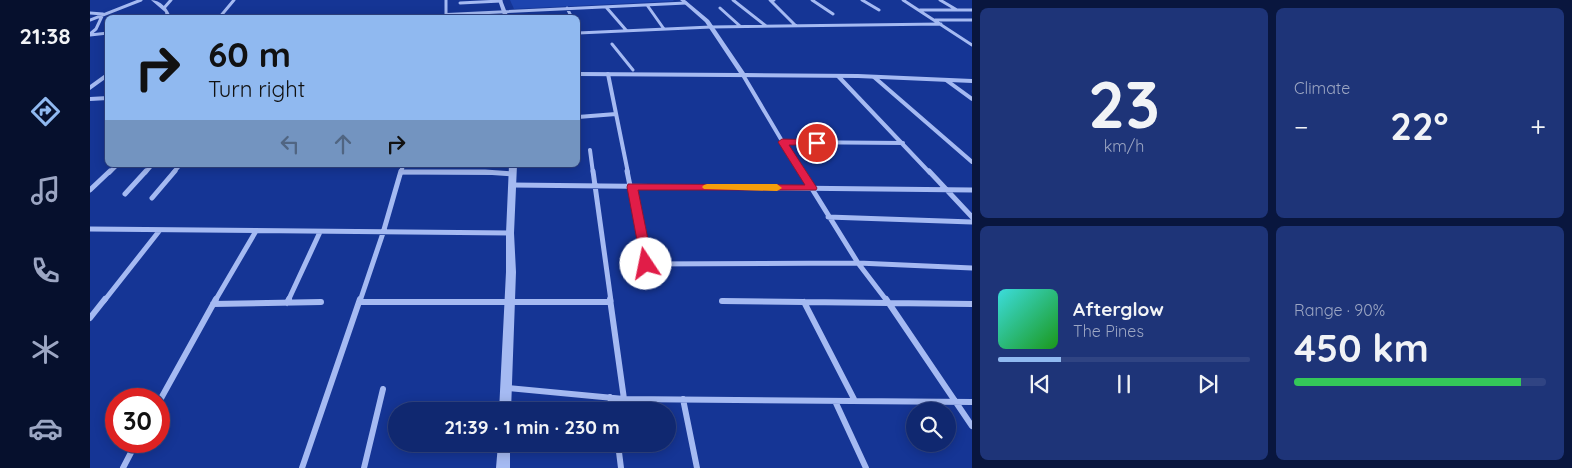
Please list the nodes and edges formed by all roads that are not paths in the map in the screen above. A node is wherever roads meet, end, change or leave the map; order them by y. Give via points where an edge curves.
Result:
1 (141, 0) edge
2 (153, 0) edge
3 (171, 0) edge
4 (234, 0) edge
5 (446, 0) edge
6 (733, 0) edge
7 (769, 0) edge
8 (774, 0) edge
9 (812, 0) edge
10 (862, 0) edge
11 (903, 0) edge
12 (940, 0) edge
13 (500, 1) edge
14 (684, 2) edge
15 (460, 3) dead end
16 (647, 5) junction
17 (606, 7) junction
18 (164, 8) junction
19 (567, 8) junction
20 (720, 8) dead end
21 (879, 10) dead end
22 (919, 10) junction
23 (957, 10) junction
24 (972, 10) edge
25 (504, 11) junction
26 (90, 13) edge
27 (103, 14) junction
28 (446, 14) junction
29 (833, 14) dead end
30 (168, 15) edge
31 (222, 15) edge
32 (434, 15) edge
33 (506, 15) edge
34 (570, 15) edge
35 (90, 20) edge
36 (935, 20) junction
37 (972, 20) edge
38 (941, 24) junction
39 (740, 26) junction
40 (767, 26) junction
41 (796, 26) junction
42 (711, 27) junction
43 (664, 29) junction
44 (626, 30) junction
45 (105, 33) edge
46 (580, 33) edge
47 (90, 34) edge
48 (612, 44) dead end
49 (972, 45) edge
50 (580, 69) edge
51 (633, 70) junction
52 (742, 72) junction
53 (580, 74) edge
54 (608, 74) junction
55 (105, 76) edge
56 (838, 76) junction
57 (972, 76) edge
58 (874, 77) junction
59 (946, 80) junction
60 (972, 81) edge
61 (90, 88) edge
62 (105, 98) edge
63 (90, 99) edge
64 (972, 99) edge
65 (616, 114) junction
66 (580, 117) edge
67 (782, 142) junction
68 (903, 143) junction
69 (590, 150) dead end
70 (972, 162) edge
71 (115, 167) edge
72 (150, 167) edge
73 (178, 167) edge
74 (402, 167) edge
75 (486, 167) edge
76 (512, 169) edge
77 (401, 172) junction
78 (485, 172) junction
79 (512, 185) junction
80 (594, 185) junction
81 (632, 187) junction
82 (812, 188) junction
83 (943, 188) junction
84 (90, 190) edge
85 (972, 190) edge
86 (125, 194) dead end
87 (152, 198) dead end
88 (828, 217) junction
89 (972, 217) edge
90 (972, 222) edge
91 (90, 229) edge
92 (160, 230) junction
93 (256, 231) junction
94 (320, 232) junction
95 (383, 232) junction
96 (510, 233) junction
97 (858, 263) junction
98 (972, 268) edge
99 (722, 301) dead end
100 (321, 302) dead end
101 (359, 302) junction
102 (610, 302) junction
103 (804, 302) junction
104 (287, 303) junction
105 (510, 303) junction
106 (213, 304) junction
107 (890, 304) junction
108 (972, 304) edge
109 (90, 318) edge
110 (167, 388) edge
111 (506, 388) junction
112 (384, 389) dead end
113 (610, 397) junction
114 (624, 399) junction
115 (683, 399) junction
116 (835, 401) junction
117 (855, 401) junction
118 (506, 402) edge
119 (611, 402) edge
120 (957, 402) junction
121 (972, 402) edge
122 (972, 426) edge
123 (504, 452) edge
124 (619, 452) edge
125 (131, 453) edge
126 (123, 468) edge
127 (302, 468) edge
128 (364, 468) edge
129 (503, 468) edge
130 (622, 468) edge
131 (697, 468) edge
132 (866, 468) edge

1 - 27 street
2 - 18 street
3 - 18 street
4 - 31 street
5 - 28 street
6 - 40 street
7 - 8 street
7 - 41 street
9 - 29 street
10 - 21 street
11 - 22 street
12 - 23 street
13 - 15 street
13 - 25 street
14 - 16 street
14 - 42 street
16 - 17 street
16 - 43 street
17 - 19 street
17 - 44 street
18 - 30 street
19 - 25 street
19 - 34 street
20 - 39 street
22 - 23 street
22 - 36 street
23 - 24 street
25 - 28 street
25 - 33 street
26 - 27 street
27 - 35 street
27 - 47 street
28 - 32 street
36 - 37 street
36 - 38 street
38 - 41 street
38 - 49 street
39 - 40 street
39 - 42 street
40 - 41 street
42 - 43 street
42 - 52 street
43 - 44 street
44 - 46 street
45 - 47 street
48 - 51 street
50 - 51 street
51 - 52 street
52 - 54 street
52 - 56 street
52 - 57 street
52 - 67 street
53 - 54 street
54 - 65 street
55 - 61 street
56 - 58 street
56 - 68 street
58 - 59 street
58 - 70 street
59 - 60 street
59 - 64 street
62 - 63 street
65 - 66 street
65 - 81 street
67 - 68 street
67 - 82 street
68 - 83 street
69 - 80 street
71 - 84 street
72 - 86 street
73 - 87 street
74 - 77 street
75 - 78 street
76 - 78 street
76 - 79 street
77 - 78 street
77 - 95 street
79 - 80 street
79 - 96 street
80 - 81 street
80 - 102 street
81 - 82 street
81 - 97 street via 646,264
82 - 83 street
82 - 88 street
83 - 85 street
83 - 89 street
88 - 90 street
88 - 97 street
91 - 92 street
92 - 93 street
92 - 109 street
93 - 94 street
93 - 106 street
94 - 95 street
94 - 104 street
95 - 96 street
95 - 101 street
96 - 105 street
97 - 98 street
97 - 107 street
99 - 103 street
100 - 104 street
101 - 105 street
101 - 127 street
102 - 105 street
102 - 114 street
103 - 107 street
103 - 117 street
104 - 106 street
105 - 111 street
106 - 110 street
107 - 108 street
107 - 120 street
111 - 113 street
111 - 118 street
112 - 128 street
113 - 114 street
113 - 119 street
114 - 115 street
115 - 116 street
115 - 131 street
116 - 117 street
116 - 132 street
117 - 120 street
120 - 121 street
120 - 122 street
123 - 129 street
124 - 130 street
125 - 126 street

